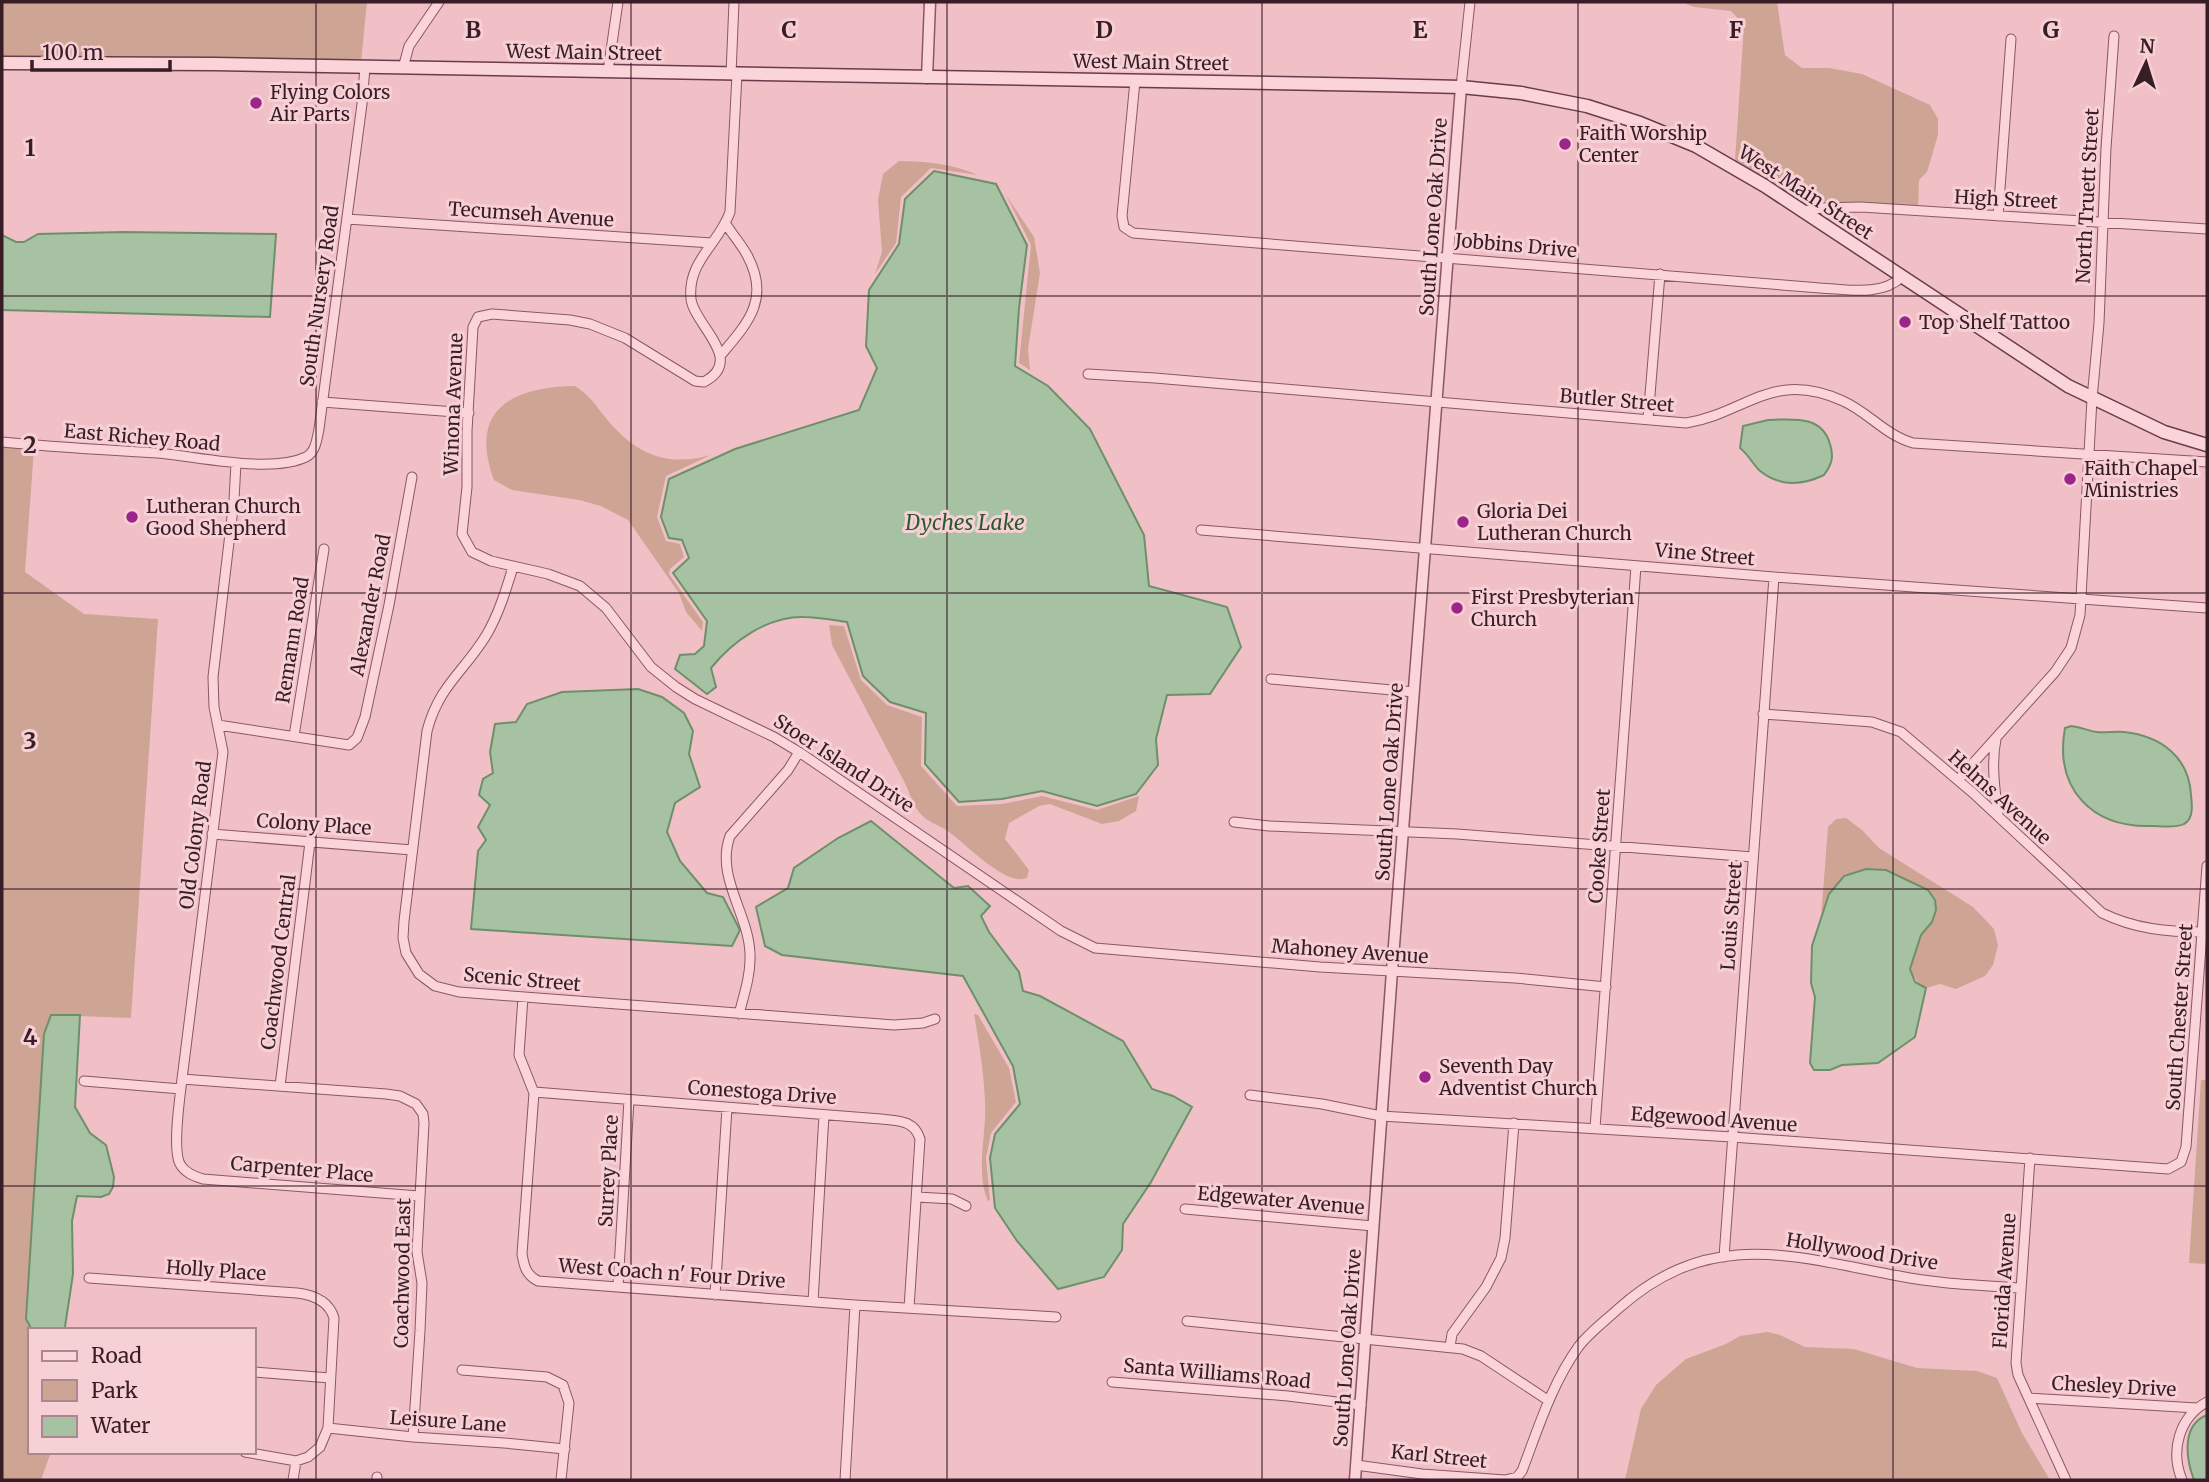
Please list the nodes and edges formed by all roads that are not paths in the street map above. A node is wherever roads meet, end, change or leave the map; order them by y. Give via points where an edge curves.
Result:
1 (439, 2) edge
2 (618, 2) edge
3 (734, 2) edge
4 (930, 2) edge
5 (1470, 2) edge
6 (2114, 36) dead end
7 (2011, 39) dead end
8 (2, 63) edge
9 (365, 67) junction
10 (403, 68) junction
11 (608, 71) junction
12 (734, 74) junction
13 (927, 78) junction
14 (1135, 81) junction
15 (1461, 87) junction
16 (1803, 211) junction
17 (1998, 216) junction
18 (347, 219) junction
19 (2103, 222) junction
20 (726, 223) junction
21 (2207, 229) edge
22 (712, 243) junction
23 (1448, 257) junction
24 (1660, 274) junction
25 (1902, 277) junction
26 (720, 356) junction
27 (1088, 374) dead end
28 (2092, 399) junction
29 (322, 402) junction
30 (1436, 402) junction
31 (469, 413) junction
32 (1648, 419) junction
33 (2, 442) edge
34 (2207, 445) edge
35 (2090, 455) junction
36 (2207, 462) edge
37 (236, 463) junction
38 (412, 477) dead end
39 (1201, 530) dead end
40 (324, 549) dead end
41 (1425, 550) junction
42 (1636, 566) junction
43 (513, 568) junction
44 (1774, 578) junction
45 (2082, 599) junction
46 (2207, 608) edge
47 (1271, 679) dead end
48 (1414, 692) junction
49 (1763, 714) junction
50 (218, 725) junction
51 (294, 736) junction
52 (1996, 737) junction
53 (799, 752) junction
54 (1958, 780) junction
55 (1998, 816) junction
56 (1234, 822) dead end
57 (1403, 831) junction
58 (212, 834) junction
59 (310, 842) junction
60 (1616, 846) junction
61 (412, 850) junction
62 (1752, 857) junction
63 (2207, 866) edge
64 (2203, 932) junction
65 (1093, 948) joint
66 (1392, 971) junction
67 (1606, 988) junction
68 (523, 997) junction
69 (739, 1014) junction
70 (935, 1019) dead end
71 (84, 1081) dead end
72 (181, 1084) junction
73 (280, 1086) junction
74 (534, 1092) junction
75 (1250, 1095) dead end
76 (629, 1100) junction
77 (727, 1108) junction
78 (824, 1115) junction
79 (1381, 1116) junction
80 (1514, 1124) junction
81 (1595, 1128) junction
82 (1732, 1137) junction
83 (2030, 1158) junction
84 (2176, 1166) joint
85 (185, 1170) joint
86 (419, 1196) junction
87 (917, 1197) junction
88 (966, 1206) dead end
89 (1185, 1209) dead end
90 (1373, 1226) junction
91 (1724, 1257) junction
92 (89, 1278) dead end
93 (618, 1286) junction
94 (2020, 1288) junction
95 (715, 1295) junction
96 (813, 1301) junction
97 (855, 1305) junction
98 (909, 1308) junction
99 (1056, 1317) dead end
100 (1187, 1321) dead end
101 (1365, 1339) junction
102 (1450, 1347) junction
103 (462, 1370) dead end
104 (256, 1372) edge
105 (330, 1378) junction
106 (1112, 1382) dead end
107 (2029, 1398) junction
108 (1549, 1401) junction
109 (2207, 1402) edge
110 (1361, 1405) junction
111 (2197, 1408) junction
112 (328, 1428) junction
113 (413, 1437) junction
114 (565, 1449) junction
115 (256, 1454) edge
116 (296, 1461) junction
117 (1356, 1465) junction
118 (1517, 1477) joint
119 (293, 1480) edge
120 (561, 1480) edge
121 (845, 1480) edge
122 (1355, 1480) edge
123 (2066, 1480) edge
124 (2182, 1480) edge

1 - 10 street via 409,46
2 - 11 street
3 - 12 street
4 - 13 street
5 - 15 street
6 - 19 street, North Truett Street
7 - 17 street
8 - 9 main road, West Main Street
9 - 10 main road, West Main Street
9 - 18 street, South Nursery Road
10 - 11 main road, West Main Street
11 - 12 main road, West Main Street
12 - 13 main road, West Main Street
12 - 20 street
13 - 14 main road, West Main Street
14 - 15 main road, West Main Street
14 - 23 street, Jobbins Drive via 1124,228 1133,233
15 - 16 main road, West Main Street via 1587,106 1640,123 1696,146
15 - 23 street, South Lone Oak Drive
16 - 17 street, High Street via 1861,207
16 - 25 main road, West Main Street
17 - 19 street, High Street
18 - 22 street, Tecumseh Avenue
18 - 29 street, South Nursery Road
19 - 21 street, High Street
19 - 28 street, North Truett Street
20 - 22 street
20 - 26 street via 752,264 758,288 755,307
22 - 26 street via 696,265 690,295 695,315 714,338
23 - 24 street, Jobbins Drive
23 - 30 street, South Lone Oak Drive
24 - 25 street, Jobbins Drive via 1874,291
24 - 32 street
25 - 28 main road, West Main Street
26 - 31 street, Winona Avenue via 714,374 699,382 625,338 590,324 482,315 473,327
27 - 30 street, Butler Street
28 - 34 main road, West Main Street via 2164,432
28 - 35 street, North Truett Street
29 - 31 street
29 - 37 street, South Nursery Road via 317,440 310,454 280,462
30 - 32 street, Butler Street
30 - 41 street, South Lone Oak Drive
31 - 43 street, Winona Avenue via 462,534 477,556
32 - 35 street, Butler Street via 1695,422 1770,392 1797,390 1843,401 1889,433 1913,443
33 - 37 street, East Richey Road
35 - 36 street, Butler Street
35 - 45 street, North Truett Street
37 - 50 street, Old Colony Road via 213,677
38 - 51 street, Alexander Road via 389,605 357,738 349,746
39 - 41 street, Vine Street
40 - 51 street, Remann Road
41 - 42 street, Vine Street
41 - 48 street, South Lone Oak Drive
42 - 44 street, Vine Street
42 - 60 street, Cooke Street
43 - 53 street, Stoer Island Drive via 558,577 589,592 652,667 676,687
43 - 61 street, Scenic Street via 490,628 431,715
44 - 45 street, Vine Street
44 - 49 street, Louis Street
45 - 46 street, Vine Street
45 - 52 street, North Truett Street via 2077,634 2065,659
47 - 48 street
48 - 57 street, South Lone Oak Drive
49 - 54 street, Helms Avenue via 1882,724 1901,732
49 - 62 street, Louis Street
50 - 51 street
50 - 58 street, Old Colony Road via 223,752
52 - 54 street, North Truett Street
52 - 55 street
53 - 65 street, Stoer Island Drive
53 - 69 street via 726,846 726,869 750,954
54 - 55 street, Helms Avenue
55 - 64 street, Helms Avenue via 2102,913 2142,928
56 - 57 street
57 - 60 street
57 - 66 street, South Lone Oak Drive
58 - 59 street, Colony Place
58 - 72 street, Old Colony Road
59 - 61 street, Colony Place
59 - 73 street, Coachwood Central
60 - 62 street
60 - 67 street, Cooke Street
61 - 68 street, Scenic Street via 404,938 406,953 419,974 446,989
62 - 82 street, Louis Street
63 - 64 street, South Chester Street
64 - 84 street, South Chester Street via 2186,1147
65 - 66 street, Mahoney Avenue
66 - 67 street, Mahoney Avenue
66 - 79 street, South Lone Oak Drive
67 - 81 street, Cooke Street
68 - 69 street, Scenic Street
68 - 74 street, West Coach n' Four Drive via 519,1055
69 - 70 street, Scenic Street via 894,1025
71 - 72 street
72 - 73 street
72 - 85 street, Old Colony Road via 177,1145
73 - 86 street, Coachwood East via 409,1099 421,1109 424,1133
74 - 76 street, Conestoga Drive
74 - 93 street, West Coach n' Four Drive via 524,1266 538,1281
75 - 79 street, Edgewood Avenue
76 - 77 street, Conestoga Drive
76 - 93 street, Surrey Place
77 - 78 street, Conestoga Drive
77 - 95 street
78 - 87 street, Conestoga Drive via 914,1126 920,1139
78 - 96 street
79 - 80 street, Edgewood Avenue
79 - 90 street, South Lone Oak Drive
80 - 81 street, Edgewood Avenue
80 - 102 street via 1502,1258 1452,1334
81 - 82 street, Edgewood Avenue
82 - 83 street, Edgewood Avenue
82 - 91 street, Louis Street
83 - 84 street, Edgewood Avenue via 2159,1170
83 - 94 street, Florida Avenue
85 - 86 street, Carpenter Place via 202,1179
86 - 113 street, Coachwood East via 421,1331
87 - 88 street via 952,1199
87 - 98 street, Conestoga Drive
89 - 90 street, Edgewater Avenue
90 - 101 street, South Lone Oak Drive
91 - 94 street, Hollywood Drive via 1815,1258 1918,1279
91 - 108 street, Hollywood Drive via 1664,1275 1627,1301 1580,1344
92 - 105 street, Holly Place via 297,1293 319,1299 334,1314
93 - 95 street, West Coach n' Four Drive
94 - 107 street, Florida Avenue via 2016,1363
95 - 96 street, West Coach n' Four Drive
96 - 97 street, West Coach n' Four Drive
97 - 98 street, West Coach n' Four Drive
97 - 121 street
98 - 99 street, West Coach n' Four Drive
100 - 101 street
101 - 102 street
101 - 110 street, South Lone Oak Drive
102 - 108 street via 1481,1356
103 - 114 street via 547,1377 562,1385 569,1403
104 - 105 street
105 - 112 street
106 - 110 street, Santa Williams Road
107 - 111 street, Chesley Drive
107 - 123 street, Florida Avenue
108 - 118 street, Hollywood Drive
109 - 111 street
110 - 117 street, South Lone Oak Drive
111 - 124 street via 2180,1434 2176,1460
112 - 113 street, Leisure Lane
112 - 116 street via 314,1453
113 - 114 street, Leisure Lane
114 - 120 street
115 - 116 street
116 - 119 street
117 - 118 street, Karl Street via 1454,1477
117 - 122 street, South Lone Oak Drive

